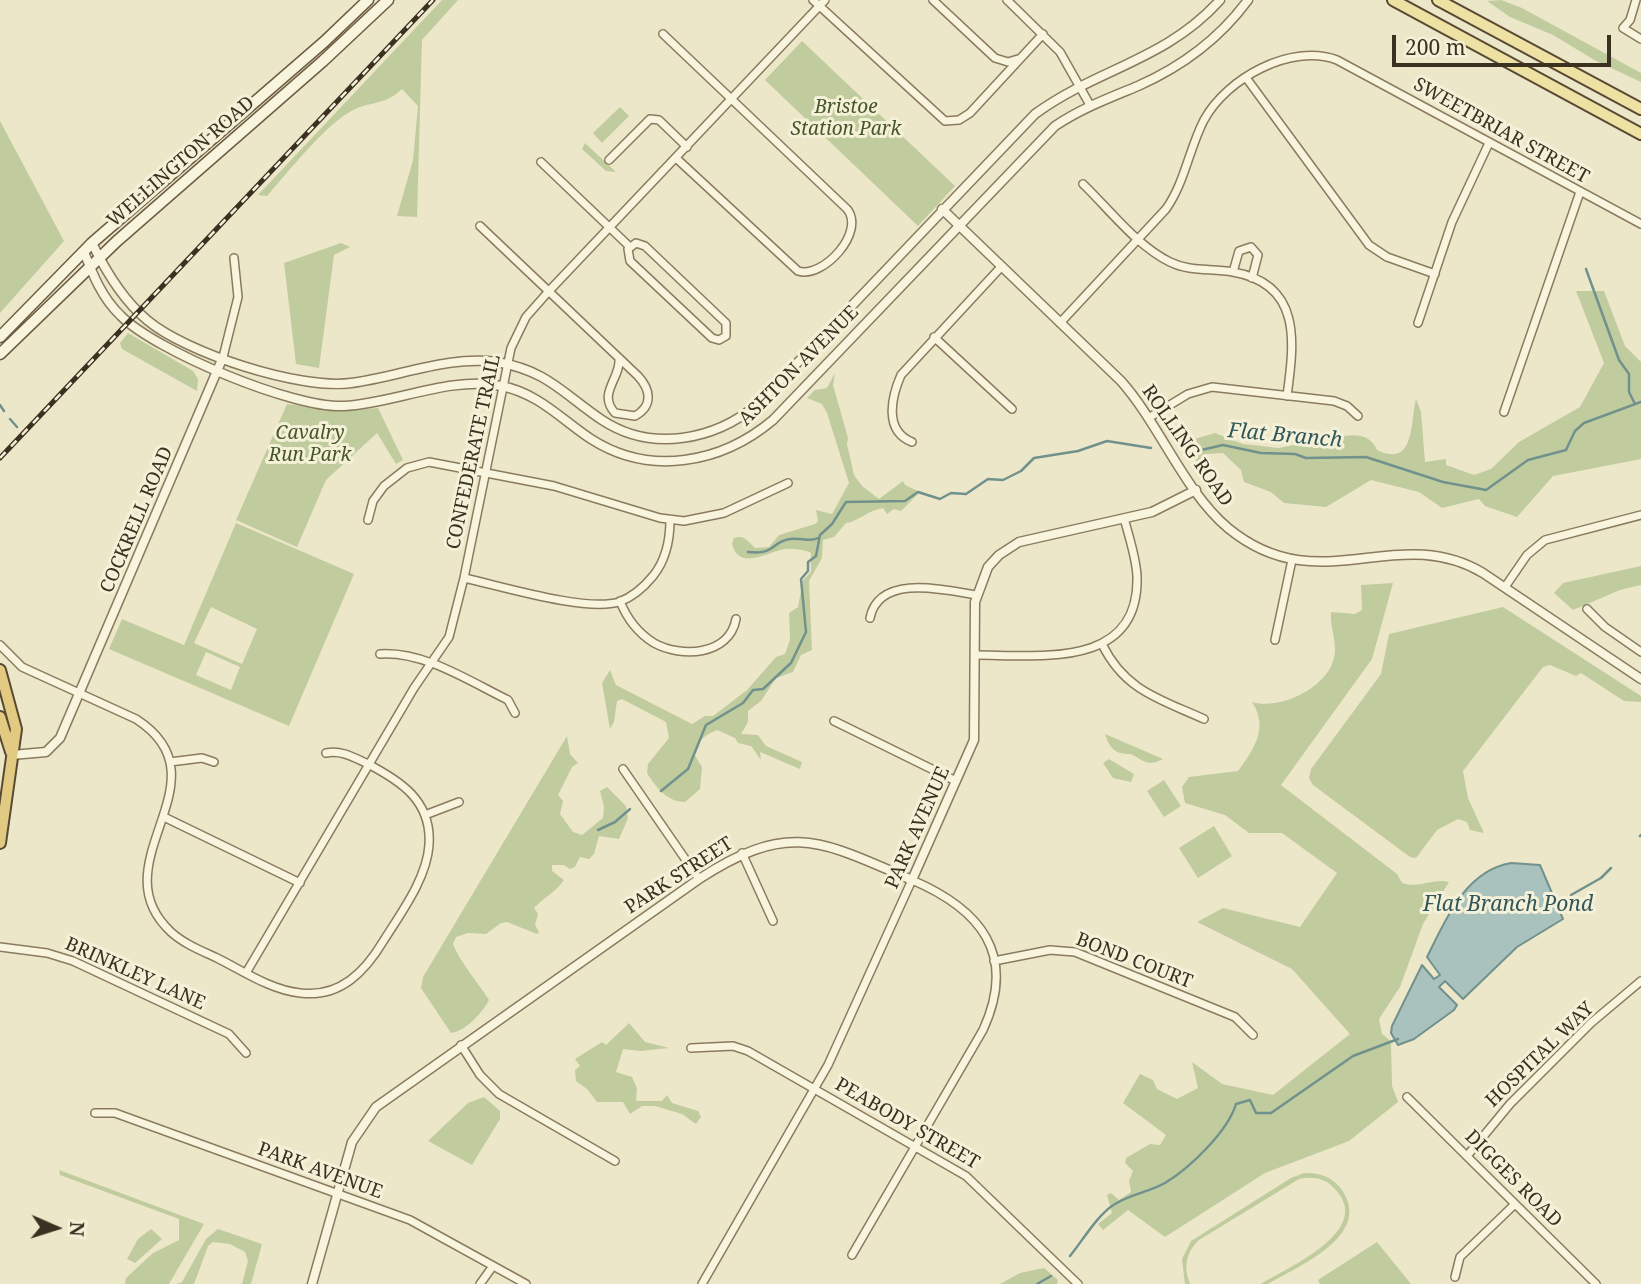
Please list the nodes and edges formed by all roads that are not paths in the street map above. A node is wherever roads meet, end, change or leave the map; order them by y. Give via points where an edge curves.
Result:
1 (368, 0) edge
2 (388, 0) edge
3 (933, 0) edge
4 (1007, 0) edge
5 (1220, 0) edge
6 (1248, 0) edge
7 (1393, 0) edge
8 (1438, 0) edge
9 (1636, 0) edge
10 (819, 2) edge
11 (663, 34) dead end
12 (1043, 34) junction
13 (1641, 39) edge
14 (1021, 57) junction
15 (1247, 79) junction
16 (1079, 85) junction
17 (732, 99) junction
18 (1090, 105) junction
19 (1641, 109) edge
20 (1641, 134) edge
21 (1489, 144) junction
22 (687, 146) junction
23 (676, 158) junction
24 (609, 160) dead end
25 (541, 162) dead end
26 (1083, 184) dead end
27 (1580, 192) junction
28 (942, 209) junction
29 (1641, 224) edge
30 (958, 225) junction
31 (480, 226) dead end
32 (610, 228) junction
33 (1141, 239) junction
34 (92, 243) junction
35 (630, 247) junction
36 (84, 252) junction
37 (99, 257) junction
38 (234, 258) dead end
39 (89, 266) junction
40 (1001, 267) junction
41 (1233, 272) junction
42 (1435, 274) junction
43 (1252, 278) junction
44 (549, 291) junction
45 (1060, 323) junction
46 (1418, 323) dead end
47 (0, 337) edge
48 (934, 337) junction
49 (0, 354) edge
50 (223, 357) junction
51 (619, 358) junction
52 (508, 364) junction
53 (217, 369) junction
54 (503, 386) junction
55 (1287, 396) junction
56 (1012, 409) dead end
57 (1504, 412) dead end
58 (1358, 416) dead end
59 (1150, 417) junction
60 (912, 442) dead end
61 (486, 471) junction
62 (788, 483) dead end
63 (1196, 490) junction
64 (1641, 515) edge
65 (1124, 518) junction
66 (369, 520) dead end
67 (670, 520) junction
68 (1293, 560) junction
69 (464, 578) junction
70 (1505, 587) junction
71 (976, 595) junction
72 (620, 601) junction
73 (1587, 609) dead end
74 (870, 618) dead end
75 (736, 619) dead end
76 (1275, 640) dead end
77 (1102, 644) junction
78 (0, 645) edge
79 (1641, 652) edge
80 (380, 654) dead end
81 (975, 655) junction
82 (432, 664) junction
83 (0, 670) edge
84 (1641, 679) edge
85 (80, 693) junction
86 (515, 713) dead end
87 (0, 717) edge
88 (1204, 719) dead end
89 (834, 721) dead end
90 (326, 753) dead end
91 (12, 755) junction
92 (170, 762) junction
93 (214, 762) dead end
94 (370, 765) junction
95 (623, 769) dead end
96 (956, 781) junction
97 (459, 802) dead end
98 (425, 815) junction
99 (164, 817) junction
100 (0, 842) edge
101 (742, 853) junction
102 (699, 879) junction
103 (912, 880) junction
104 (300, 883) junction
105 (772, 920) dead end
106 (0, 947) edge
107 (994, 961) junction
108 (246, 973) junction
109 (1641, 981) edge
110 (1253, 1034) dead end
111 (461, 1045) junction
112 (691, 1048) dead end
113 (246, 1054) dead end
114 (815, 1088) junction
115 (1407, 1097) dead end
116 (95, 1113) dead end
117 (916, 1146) junction
118 (1467, 1156) junction
119 (615, 1161) dead end
120 (336, 1194) junction
121 (1516, 1204) junction
122 (852, 1255) dead end
123 (493, 1266) junction
124 (1455, 1277) dead end
125 (312, 1284) edge
126 (480, 1284) edge
127 (526, 1284) edge
128 (702, 1284) edge
129 (1078, 1284) edge
130 (1597, 1284) edge

1 - 34 main road, WELLINGTON ROAD
2 - 37 main road, WELLINGTON ROAD
3 - 14 street via 995,58 1008,62
4 - 12 street
5 - 16 street, ASHTON AVENUE via 1166,46
6 - 18 street, ASHTON AVENUE via 1225,28 1181,63
7 - 20 main road
8 - 19 main road
9 - 13 street via 1623,28
10 - 14 street via 945,121 964,118
10 - 17 street, CONFEDERATE TRAIL
11 - 17 street
12 - 14 street
12 - 16 street via 1060,52
15 - 21 street, SWEETBRIAR STREET via 1289,56 1326,56
15 - 33 street, SWEETBRIAR STREET via 1214,105 1174,198
15 - 42 street via 1369,245 1387,257
16 - 18 street
16 - 28 street, ASHTON AVENUE via 1035,114
17 - 22 street, CONFEDERATE TRAIL
17 - 23 street via 851,214 852,233 824,265 810,273 791,266
18 - 30 street, ASHTON AVENUE via 1041,138
21 - 27 street, SWEETBRIAR STREET
21 - 42 street via 1462,197
22 - 23 street, CONFEDERATE TRAIL
22 - 24 street via 659,120 650,119
23 - 32 street, CONFEDERATE TRAIL
25 - 32 street
26 - 33 street
27 - 29 street, SWEETBRIAR STREET
27 - 57 street
28 - 30 street, ROLLING ROAD
28 - 52 street, ASHTON AVENUE via 758,404 712,432 678,439 635,435 600,418 548,379
30 - 40 street, ROLLING ROAD
30 - 54 street, ASHTON AVENUE via 773,420 747,441 712,455 668,461 623,453 594,441 539,400
31 - 44 street
32 - 35 street
32 - 44 street, CONFEDERATE TRAIL
33 - 41 street via 1182,267
33 - 45 street, SWEETBRIAR STREET
34 - 36 main road, WELLINGTON ROAD
34 - 37 street, ASHTON AVENUE
35 - 35 street via 630,261 712,338 726,336 726,323 647,248 639,243
36 - 39 street, ASHTON AVENUE
36 - 47 main road, WELLINGTON ROAD
37 - 39 main road, WELLINGTON ROAD
37 - 50 street, ASHTON AVENUE via 121,293 148,321
38 - 50 street, COCKRELL ROAD via 238,298
39 - 49 main road, WELLINGTON ROAD
39 - 53 street, ASHTON AVENUE via 105,297 128,323 158,344
40 - 45 street, ROLLING ROAD
40 - 48 street
41 - 43 street
41 - 43 street via 1239,251 1251,247 1258,255
42 - 46 street
43 - 55 street via 1272,291 1290,320 1294,342
44 - 51 street
44 - 52 street, CONFEDERATE TRAIL via 519,328
45 - 59 street, ROLLING ROAD via 1121,381
48 - 56 street
48 - 60 street via 907,366 893,396 893,424
50 - 52 street, ASHTON AVENUE via 278,378 319,384 350,383 464,362
50 - 53 street, COCKRELL ROAD
51 - 51 street via 648,389 646,407 635,416 621,416 608,401
52 - 54 street, CONFEDERATE TRAIL
53 - 54 street, ASHTON AVENUE via 294,400 338,406 452,386
53 - 85 street, COCKRELL ROAD
54 - 61 street, CONFEDERATE TRAIL
55 - 58 street via 1340,403
55 - 59 street via 1205,388
59 - 63 street, ROLLING ROAD
61 - 66 street via 439,462 407,468 376,496
61 - 67 street
61 - 69 street, CONFEDERATE TRAIL
62 - 67 street via 724,513 698,520
63 - 65 street, PARK AVENUE via 1165,507
63 - 68 street, ROLLING ROAD via 1235,532
64 - 70 street via 1545,540 1527,555
65 - 71 street, PARK AVENUE via 1035,537 1007,548 988,568
65 - 77 street via 1135,562 1135,593 1122,626
67 - 72 street via 667,550 657,572
68 - 70 street, ROLLING ROAD via 1325,563 1405,553 1436,554 1475,568
68 - 76 street
69 - 72 street via 584,603
69 - 82 street, CONFEDERATE TRAIL via 452,629
70 - 84 street, ROLLING ROAD
71 - 74 street via 929,587 907,589 880,601
71 - 81 street, PARK AVENUE
72 - 75 street via 638,630 675,651 717,645 732,631
73 - 79 street
77 - 81 street via 1070,654
77 - 88 street via 1115,667 1138,689
78 - 85 street via 17,665
80 - 82 street via 403,654
81 - 96 street, PARK AVENUE via 976,729
82 - 86 street via 508,700
82 - 94 street, CONFEDERATE TRAIL
83 - 91 highway via 16,729
85 - 91 street, COCKRELL ROAD via 52,749
85 - 92 street via 144,724 161,742
87 - 91 highway
89 - 96 street
90 - 94 street via 348,754
91 - 100 highway
92 - 93 street via 202,758
92 - 99 street via 171,794
94 - 98 street via 415,795
94 - 104 street, CONFEDERATE TRAIL
95 - 102 street
96 - 103 street, PARK AVENUE
97 - 98 street
98 - 108 street via 429,843 425,866 387,936 358,975 339,988 312,994 287,991
99 - 104 street
99 - 108 street via 146,872 147,893 155,913 181,940
101 - 102 street, PARK STREET
101 - 103 street, PARK STREET via 776,843 809,841
101 - 105 street
102 - 111 street, PARK STREET
103 - 107 street, PARK STREET via 964,908 986,938
103 - 114 street, PARK AVENUE
104 - 108 street, CONFEDERATE TRAIL
106 - 113 street, BRINKLEY LANE via 73,961 229,1034
107 - 110 street, BOND COURT via 1050,950 1075,952 1235,1017
107 - 117 street, PARK STREET via 996,984 988,1020
109 - 118 street, HOSPITAL WAY via 1591,1023 1502,1112
111 - 119 street via 499,1094
111 - 120 street, PARK STREET via 366,1118 352,1142
112 - 114 street, PEABODY STREET via 740,1047
114 - 117 street, PEABODY STREET
114 - 128 street, PARK AVENUE
115 - 118 street, DIGGES ROAD
116 - 120 street, PARK AVENUE via 109,1111
117 - 122 street, PARK STREET
117 - 129 street, PEABODY STREET via 976,1183
118 - 121 street, DIGGES ROAD
120 - 123 street, PARK AVENUE via 431,1230
120 - 125 street, PARK STREET
121 - 124 street via 1461,1256
121 - 130 street, DIGGES ROAD
123 - 126 street
123 - 127 street, PARK AVENUE

